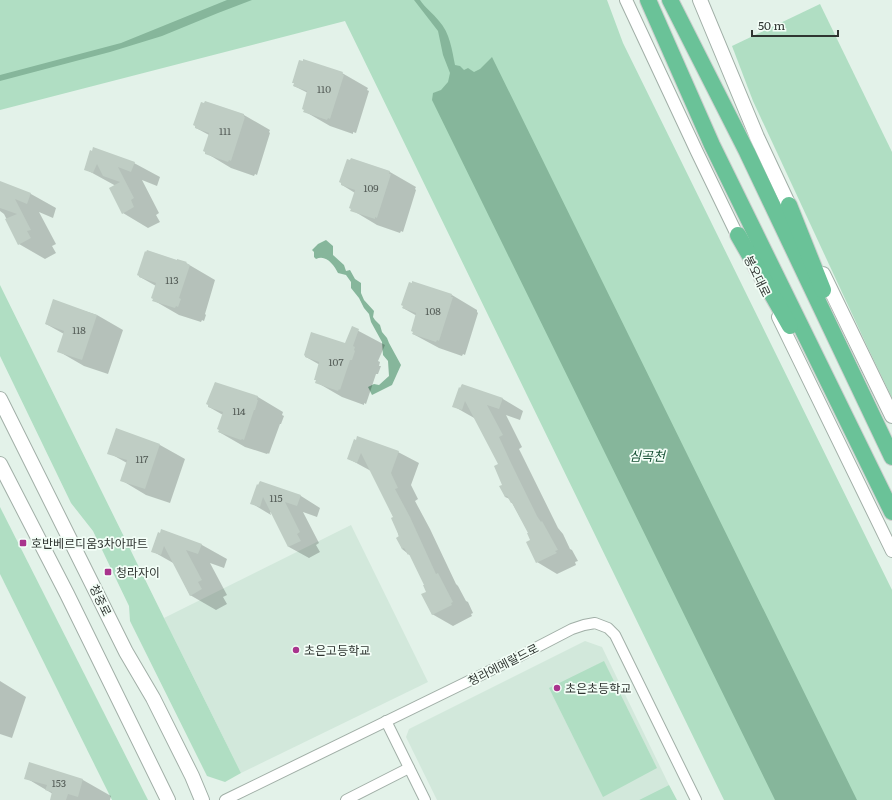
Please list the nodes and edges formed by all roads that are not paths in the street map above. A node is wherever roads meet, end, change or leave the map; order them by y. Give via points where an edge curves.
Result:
1 (626, 0) edge
2 (648, 0) edge
3 (670, 0) edge
4 (700, 0) edge
5 (789, 205) junction
6 (738, 235) junction
7 (0, 399) edge
8 (892, 416) edge
9 (883, 440) junction
10 (862, 450) junction
11 (892, 457) edge
12 (0, 464) edge
13 (890, 509) edge
14 (892, 551) edge
15 (386, 721) junction
16 (409, 768) junction
17 (168, 800) edge
18 (202, 800) edge
19 (225, 800) edge
20 (346, 800) edge
21 (425, 800) edge
22 (696, 800) edge

1 - 6 street, 봉오대로
2 - 10 highway, 봉오대로 via 712,145
3 - 9 highway via 750,159
4 - 5 main road via 757,137
5 - 8 main road
5 - 9 highway
6 - 10 highway
6 - 14 street, 봉오대로
7 - 18 main road, 청중로 via 126,652 153,698
9 - 11 highway
10 - 13 highway, 봉오대로
12 - 17 main road
15 - 16 street
15 - 19 street, 청라에메랄드로
15 - 22 street, 청라에메랄드로 via 572,629 595,624 608,628 615,636
16 - 20 street
16 - 21 street

